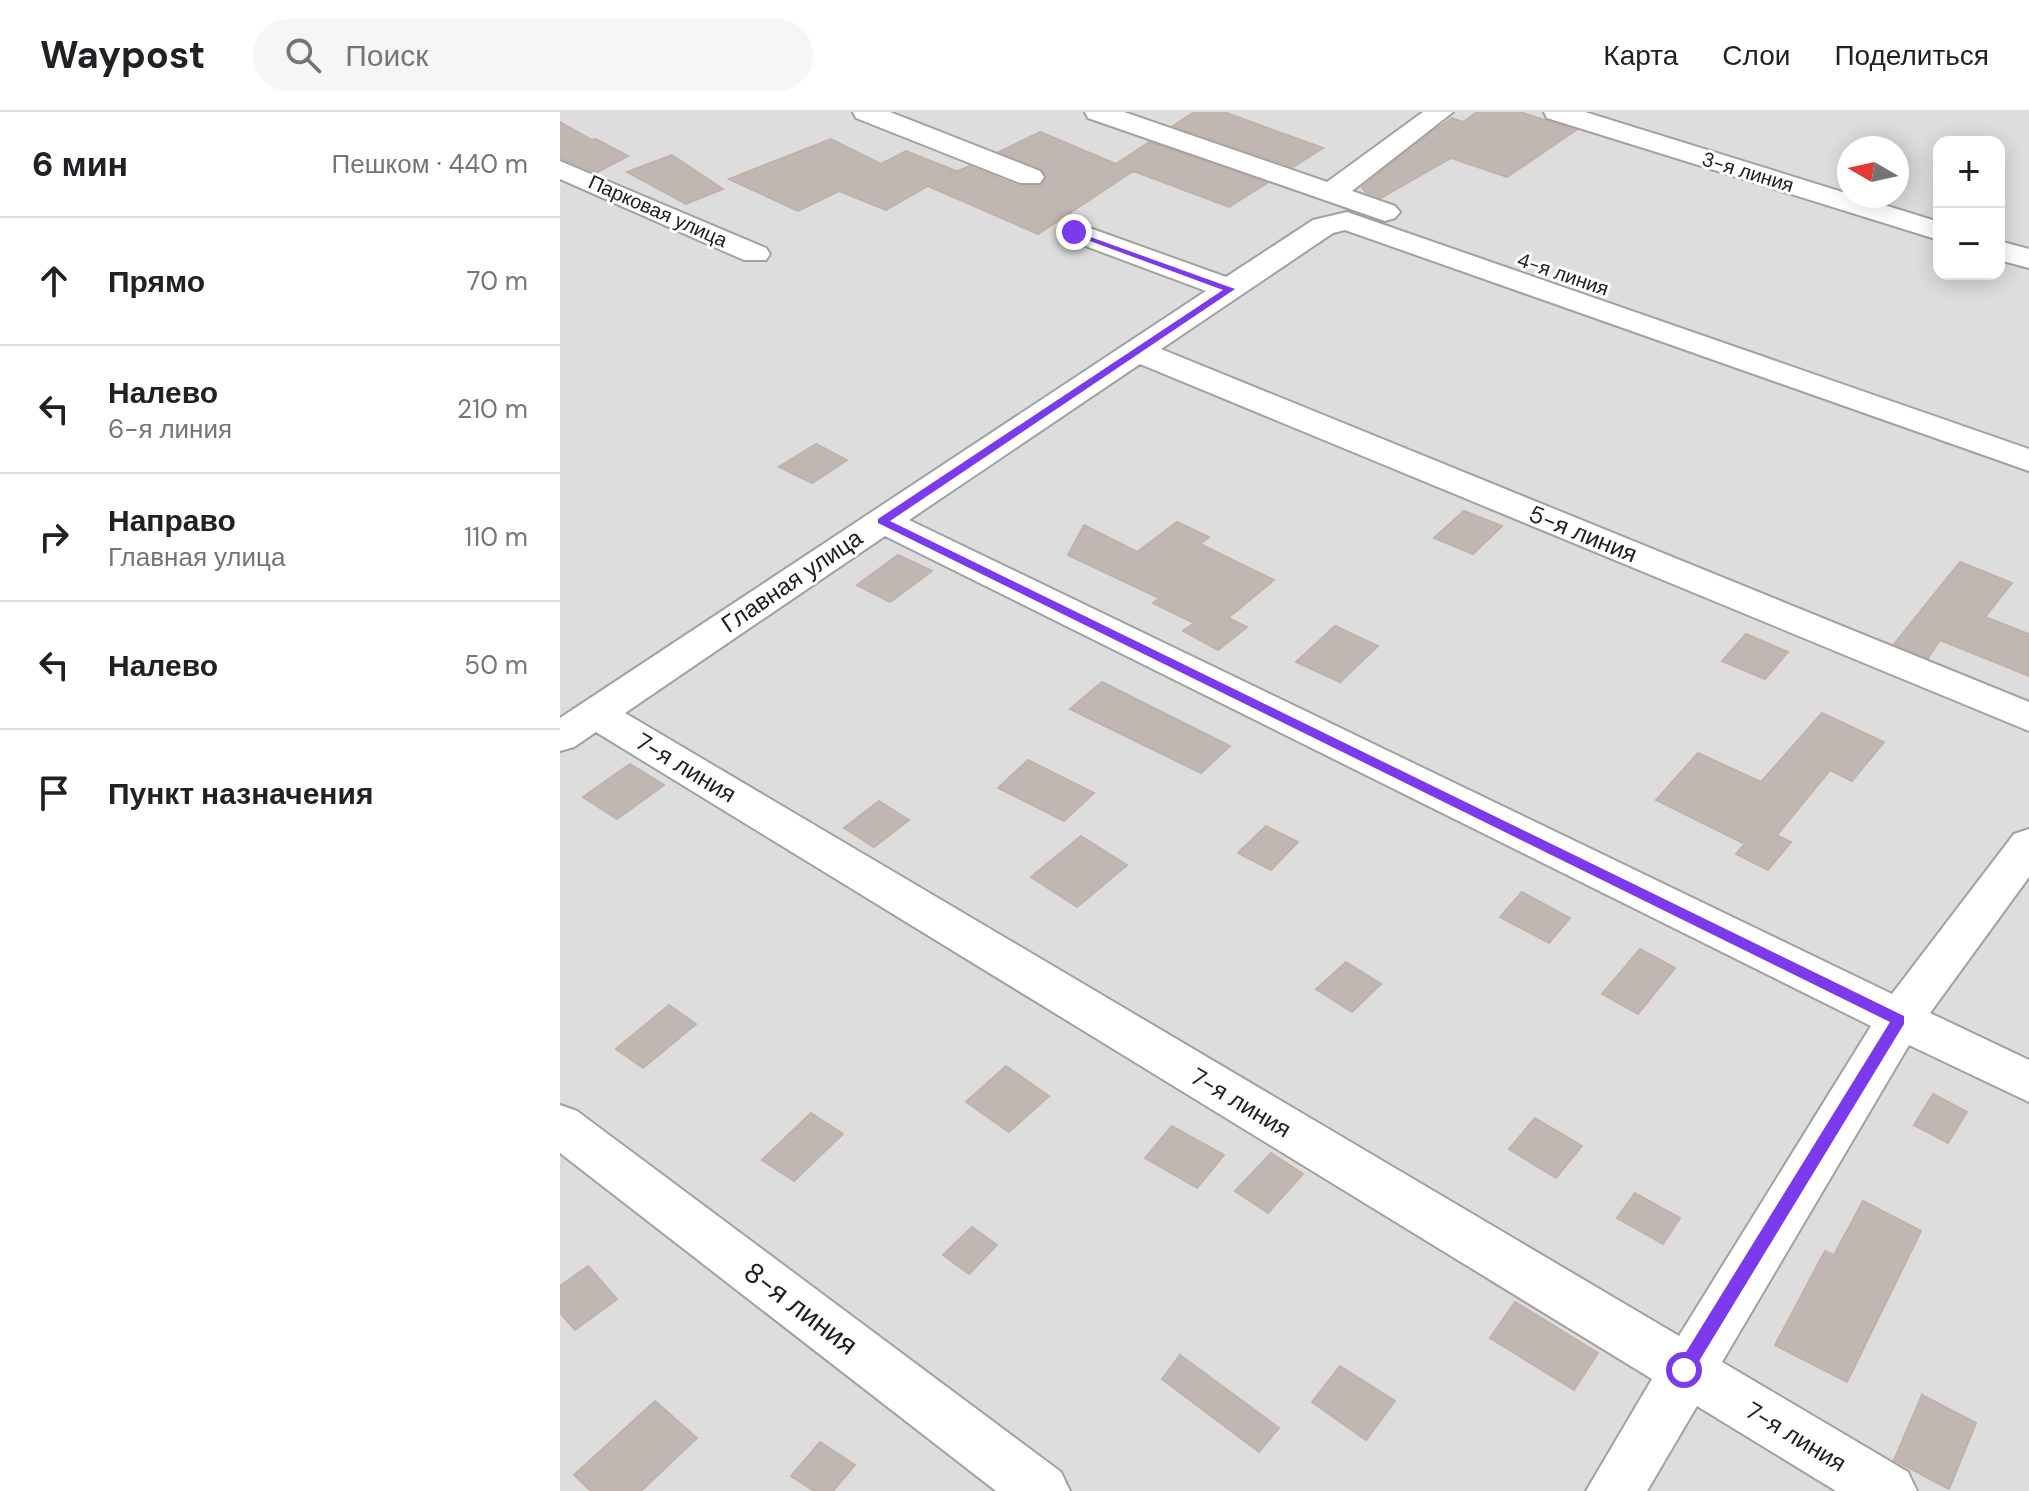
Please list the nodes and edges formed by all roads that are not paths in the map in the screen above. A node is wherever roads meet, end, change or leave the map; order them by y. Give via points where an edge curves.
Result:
1 (866, 112) edge
2 (1098, 112) edge
3 (1440, 112) edge
4 (1557, 112) edge
5 (560, 169) edge
6 (1030, 177) dead end
7 (1339, 207) junction
8 (1933, 229) edge
9 (1074, 232) dead end
10 (2005, 252) edge
11 (755, 254) dead end
12 (2029, 259) edge
13 (1230, 289) junction
14 (1137, 351) junction
15 (2029, 434) edge
16 (2029, 461) edge
17 (882, 521) junction
18 (2029, 717) edge
19 (577, 725) edge
20 (2029, 845) edge
21 (1899, 1020) junction
22 (2029, 1082) edge
23 (560, 1125) edge
24 (1684, 1370) junction
25 (1041, 1491) edge
26 (1615, 1491) edge
27 (1888, 1491) edge

1 - 6 street
2 - 7 street, 4-я линия
3 - 7 street, Главная улица
4 - 8 street, 3-я линия
5 - 11 street, Парковая улица
7 - 13 street, Главная улица via 1323,226
7 - 15 street, 4-я линия
7 - 16 street
9 - 13 street
10 - 12 street
13 - 14 street, Главная улица
14 - 17 street, Главная улица
14 - 18 street, 5-я линия
17 - 19 street, Главная улица
17 - 21 street
19 - 24 street, 7-я линия
20 - 21 street
21 - 22 street
21 - 24 street
23 - 25 street, 8-я линия
24 - 26 street
24 - 27 street, 7-я линия

